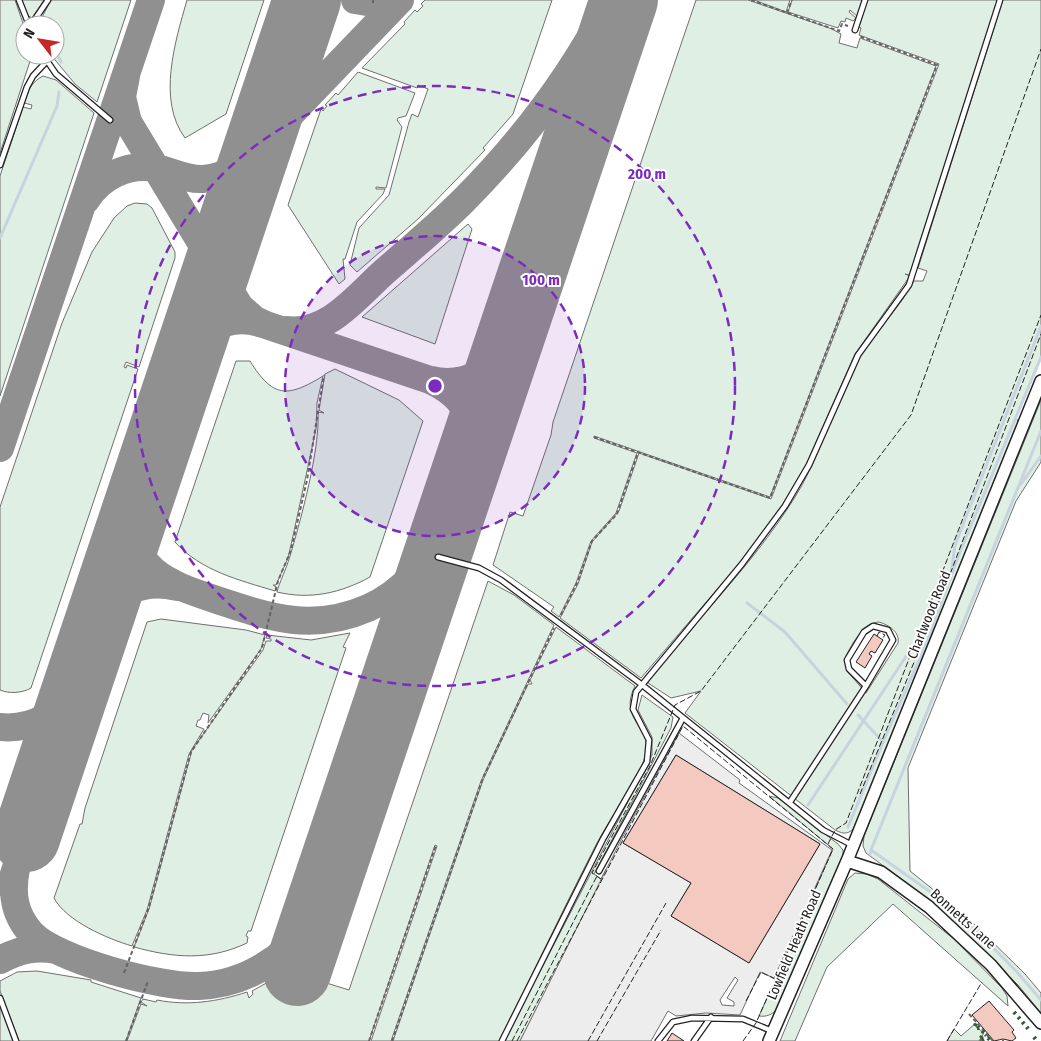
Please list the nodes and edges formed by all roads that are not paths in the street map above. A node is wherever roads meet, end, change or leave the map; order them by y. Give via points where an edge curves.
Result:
1 (19, 0) edge
2 (48, 0) edge
3 (865, 0) edge
4 (1000, 0) edge
5 (26, 15) edge
6 (37, 15) edge
7 (855, 29) road end
8 (44, 65) edge
9 (50, 65) edge
10 (110, 120) dead end
11 (0, 165) edge
12 (1041, 381) edge
13 (438, 557) dead end
14 (641, 684) junction
15 (866, 686) junction
16 (683, 718) junction
17 (790, 802) junction
18 (853, 846) junction
19 (847, 861) junction
20 (599, 871) dead end
21 (0, 998) edge
22 (711, 1017) junction
23 (1041, 1023) edge
24 (771, 1036) edge
25 (16, 1041) edge
26 (502, 1041) edge
27 (658, 1041) edge
28 (694, 1041) edge

1 - 5 lane
2 - 6 lane
3 - 7 lane
4 - 14 lane via 910,285 858,355 807,470 785,506 742,564
8 - 11 lane via 28,87
9 - 10 lane
12 - 18 street, Charlwood Road
13 - 14 lane via 473,566 494,576
14 - 16 lane
14 - 26 lane via 633,705 649,740 647,762 603,839
15 - 15 lane via 852,674 847,660 865,630 870,626 880,626 890,632 893,642
15 - 17 lane
16 - 17 lane
16 - 20 lane
17 - 18 lane via 828,834
18 - 19 street, Charlwood Road
19 - 23 street, Bonnetts Lane via 881,872 928,907 985,959
19 - 24 street, Lowfield Heath Road
21 - 25 lane
22 - 24 lane via 748,1020
22 - 27 lane via 677,1020
22 - 28 lane

